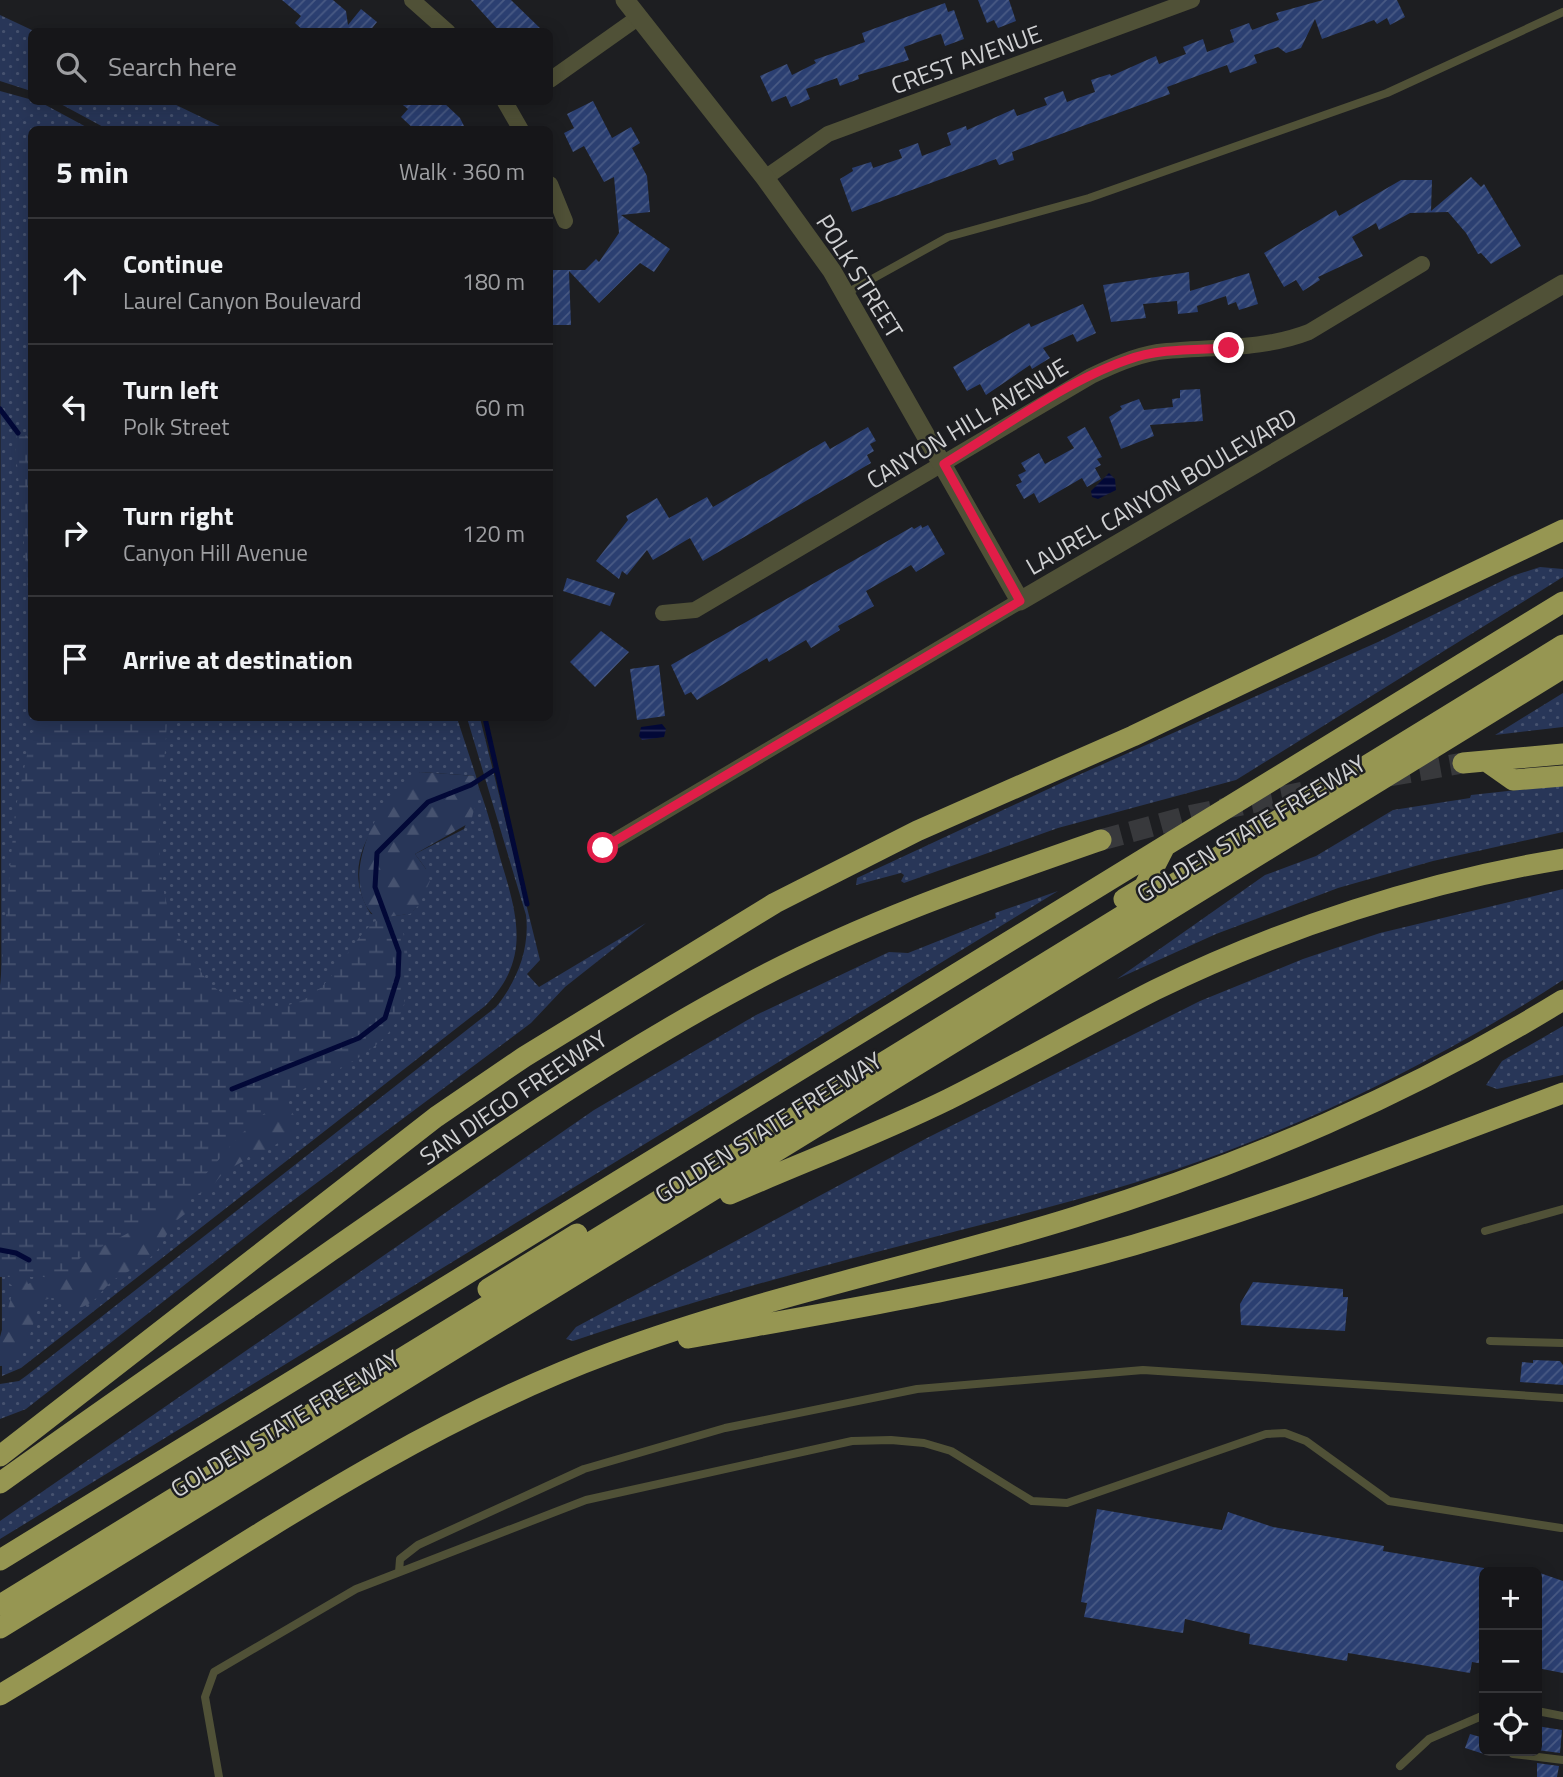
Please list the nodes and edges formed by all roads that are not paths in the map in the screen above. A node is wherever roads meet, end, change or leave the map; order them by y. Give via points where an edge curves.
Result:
1 (412, 0) edge
2 (625, 0) edge
3 (1192, 0) edge
4 (1173, 3) edge
5 (1563, 12) edge
6 (639, 17) junction
7 (444, 28) edge
8 (553, 78) edge
9 (511, 105) edge
10 (519, 126) edge
11 (765, 178) junction
12 (553, 191) edge
13 (565, 220) dead end
14 (1422, 264) dead end
15 (1563, 284) edge
16 (845, 294) junction
17 (944, 464) junction
18 (1563, 530) edge
19 (1020, 601) junction
20 (1563, 602) edge
21 (663, 612) dead end
22 (1563, 645) edge
23 (1563, 668) edge
24 (1563, 754) edge
25 (1486, 761) junction
26 (1463, 762) tunnel mouth
27 (1563, 776) edge
28 (1101, 840) tunnel mouth
29 (603, 848) dead end
30 (1164, 848) junction
31 (1563, 859) edge
32 (1563, 1000) edge
33 (1563, 1093) edge
34 (1563, 1209) edge
35 (666, 1222) junction
36 (1485, 1231) dead end
37 (1490, 1341) dead end
38 (1563, 1343) edge
39 (611, 1352) junction
40 (1563, 1398) edge
41 (0, 1456) edge
42 (0, 1483) edge
43 (1562, 1527) edge
44 (0, 1560) edge
45 (399, 1572) junction
46 (0, 1588) edge
47 (0, 1605) edge
48 (0, 1628) edge
49 (0, 1695) edge
50 (1542, 1712) edge
51 (1563, 1716) edge
52 (1479, 1717) edge
53 (1530, 1756) edge
54 (1563, 1760) edge
55 (1400, 1766) dead end
56 (219, 1777) edge

1 - 7 street
2 - 6 street, POLK STREET
3 - 4 street, CREST AVENUE
4 - 11 street, CREST AVENUE via 828,134
5 - 16 lane via 1387,93 1089,198 948,237
6 - 8 street
6 - 11 street, POLK STREET
9 - 10 street
11 - 16 street, POLK STREET
12 - 13 street
14 - 17 street, CANYON HILL AVENUE via 1289,340 1128,359 1090,376
15 - 19 street, LAUREL CANYON BOULEVARD
16 - 17 street, POLK STREET
17 - 19 street, POLK STREET
17 - 21 street, CANYON HILL AVENUE via 695,610
18 - 41 highway via 1145,730 917,831 775,903 524,1057 436,1117
19 - 29 street, LAUREL CANYON BOULEVARD
20 - 30 highway, GOLDEN STATE FREEWAY
22 - 47 highway
23 - 35 highway, GOLDEN STATE FREEWAY
24 - 25 highway
25 - 26 highway
25 - 27 highway via 1513,780
28 - 42 highway, SAN DIEGO FREEWAY via 869,925 746,985 623,1054
30 - 44 highway, GOLDEN STATE FREEWAY
30 - 46 highway via 1144,887
31 - 35 highway via 1394,900 1230,957 1157,989 948,1100
32 - 39 highway via 1362,1110 1235,1164 1073,1218 708,1320
33 - 39 highway via 1261,1204 1133,1245 932,1294
34 - 36 lane
35 - 48 highway, GOLDEN STATE FREEWAY
37 - 38 lane
39 - 49 highway via 538,1382 411,1446
40 - 45 lane via 1143,1370 917,1390 725,1428 584,1469 418,1545 400,1559
43 - 45 lane via 1389,1501 1306,1441 1285,1433 1266,1434 1068,1503 1032,1501 951,1451 924,1443 852,1441 586,1500
45 - 56 lane via 356,1589 214,1672 205,1697
50 - 51 lane
52 - 55 lane via 1429,1739
53 - 54 lane

